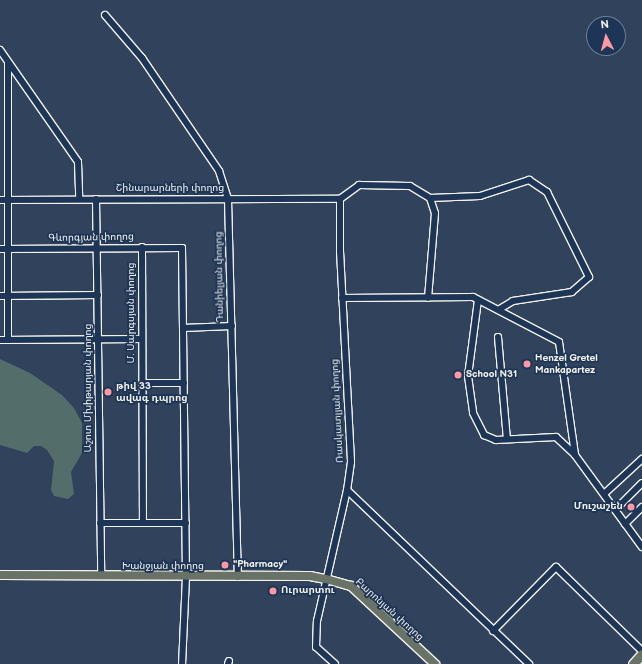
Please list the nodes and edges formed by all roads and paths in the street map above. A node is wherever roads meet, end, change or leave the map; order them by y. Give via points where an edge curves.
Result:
1 (105, 15) dead end
2 (0, 50) edge
3 (8, 62) junction
4 (0, 72) edge
5 (8, 72) junction
6 (430, 198) junction
7 (79, 199) junction
8 (96, 199) junction
9 (228, 199) junction
10 (340, 199) junction
11 (3, 200) edge
12 (142, 247) junction
13 (97, 248) junction
14 (0, 249) edge
15 (8, 249) junction
16 (98, 295) junction
17 (0, 296) edge
18 (8, 296) junction
19 (342, 298) junction
20 (428, 298) junction
21 (478, 300) junction
22 (498, 310) junction
23 (232, 326) junction
24 (183, 328) junction
25 (498, 337) dead end
26 (98, 338) junction
27 (142, 339) junction
28 (0, 340) edge
29 (8, 340) junction
30 (143, 383) junction
31 (184, 383) junction
32 (507, 439) junction
33 (575, 455) junction
34 (642, 459) edge
35 (642, 483) edge
36 (347, 490) junction
37 (604, 494) junction
38 (642, 507) edge
39 (615, 510) junction
40 (100, 523) junction
41 (143, 523) junction
42 (186, 523) junction
43 (625, 524) junction
44 (640, 538) edge
45 (642, 547) edge
46 (0, 575) edge
47 (101, 576) junction
48 (186, 577) junction
49 (238, 577) junction
50 (326, 579) junction
51 (493, 631) junction
52 (642, 651) edge
53 (642, 654) edge
54 (182, 664) edge
55 (335, 664) edge
56 (434, 664) edge
57 (529, 664) edge
58 (633, 664) edge

1 - 9 street, Դանիելյան փողոց via 142,58 219,171
2 - 3 street
3 - 5 street
3 - 7 street via 78,162
4 - 5 street
5 - 11 street
6 - 10 street via 410,186 359,186
6 - 20 street via 435,213
6 - 22 street via 480,196 530,180 547,192 589,277 572,292 513,301
7 - 8 street, Շինարարների փողոց
7 - 11 street, Շինարարների փողոց
8 - 9 street, Շինարարների փողոց
8 - 13 street, Աշոտ Մխիթարյան փողոց
9 - 10 street, Շինարարների փողոց
9 - 23 street, Դանիելյան փողոց
10 - 19 street, Ռասկատլյան փողոց
11 - 15 street
12 - 13 street, Գևորգյան փողոց
12 - 24 street, Գևորգյան փողոց via 182,248
12 - 27 street, Մ. Սարգսյան փողոց
13 - 15 street, Գևորգյան փողոց
13 - 16 street, Աշոտ Մխիթարյան փողոց
14 - 15 street, Գևորգյան փողոց
15 - 18 street
16 - 18 street
16 - 26 street, Աշոտ Մխիթարյան փողոց
17 - 18 street
18 - 29 street
19 - 20 street
19 - 36 street, Ռասկատլյան փողոց via 351,462
20 - 21 street via 473,297
21 - 22 street
21 - 32 street via 468,376 473,413 484,435 496,440
22 - 33 street via 559,342
23 - 24 street
23 - 49 street, Դանիելյան փողոց
24 - 31 street
25 - 32 street
26 - 27 street
26 - 29 street
26 - 40 street, Աշոտ Մխիթարյան փողոց
27 - 30 street, Մ. Սարգսյան փողոց
28 - 29 street
30 - 31 street
30 - 41 street, Մ. Սարգսյան փողոց
31 - 42 street
32 - 33 street via 556,437
33 - 37 street
34 - 37 street
35 - 39 street
36 - 50 street, Ռասկատլյան փողոց
36 - 51 street
37 - 39 street
38 - 43 street
39 - 43 street
40 - 41 street
40 - 47 street, Աշոտ Մխիթարյան փողոց
41 - 42 street
42 - 48 street
43 - 44 street
44 - 45 street
46 - 47 main road, Խանջյան փողոց
47 - 48 main road, Խանջյան փողոց
48 - 49 main road, Խանջյան փողոց
48 - 54 street
49 - 50 main road, Խանջյան փողոց via 310,576
50 - 55 street, Ռասկատլյան փողոց via 317,621 316,646
50 - 56 main road, Բարոնյան փողոց via 351,586
51 - 52 street via 556,567
51 - 57 street
53 - 58 highway

